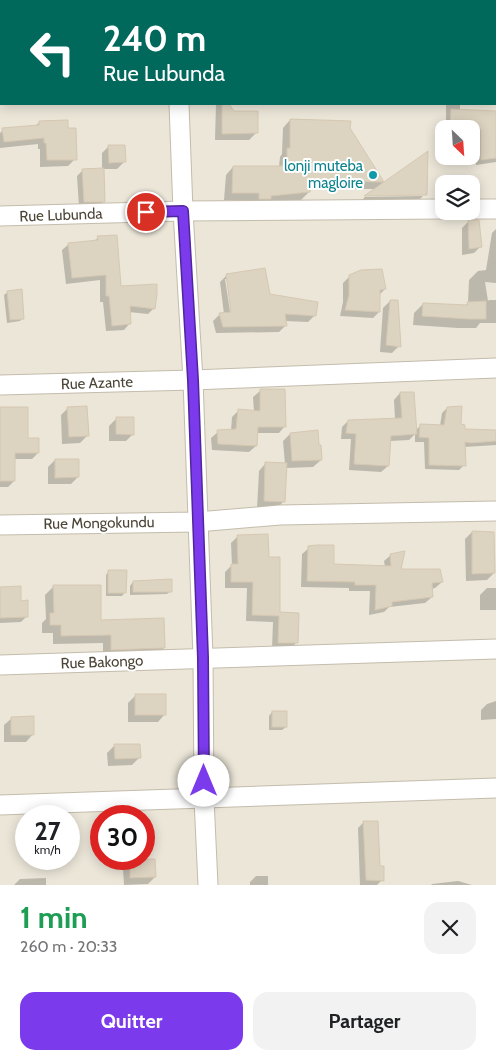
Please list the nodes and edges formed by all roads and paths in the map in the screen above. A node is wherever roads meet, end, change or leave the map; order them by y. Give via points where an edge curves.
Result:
1 (179, 105) edge
2 (480, 208) edge
3 (435, 209) edge
4 (496, 209) edge
5 (183, 211) junction
6 (0, 216) edge
7 (496, 368) edge
8 (193, 380) junction
9 (0, 385) edge
10 (496, 512) edge
11 (197, 522) junction
12 (0, 525) edge
13 (496, 649) edge
14 (203, 658) junction
15 (0, 665) edge
16 (496, 788) edge
17 (204, 799) junction
18 (0, 805) edge
19 (208, 885) edge

1 - 5 street
2 - 4 street
3 - 5 street, Rue Lubunda
5 - 6 street, Rue Lubunda
5 - 8 street
7 - 8 street, Rue Azante
8 - 9 street, Rue Azante
8 - 11 street
10 - 11 street, Rue Mongokundu via 280,515
11 - 12 street, Rue Mongokundu
11 - 14 street
13 - 14 street, Rue Bakongo
14 - 15 street, Rue Bakongo
14 - 17 street
16 - 17 street
17 - 18 street
17 - 19 street

